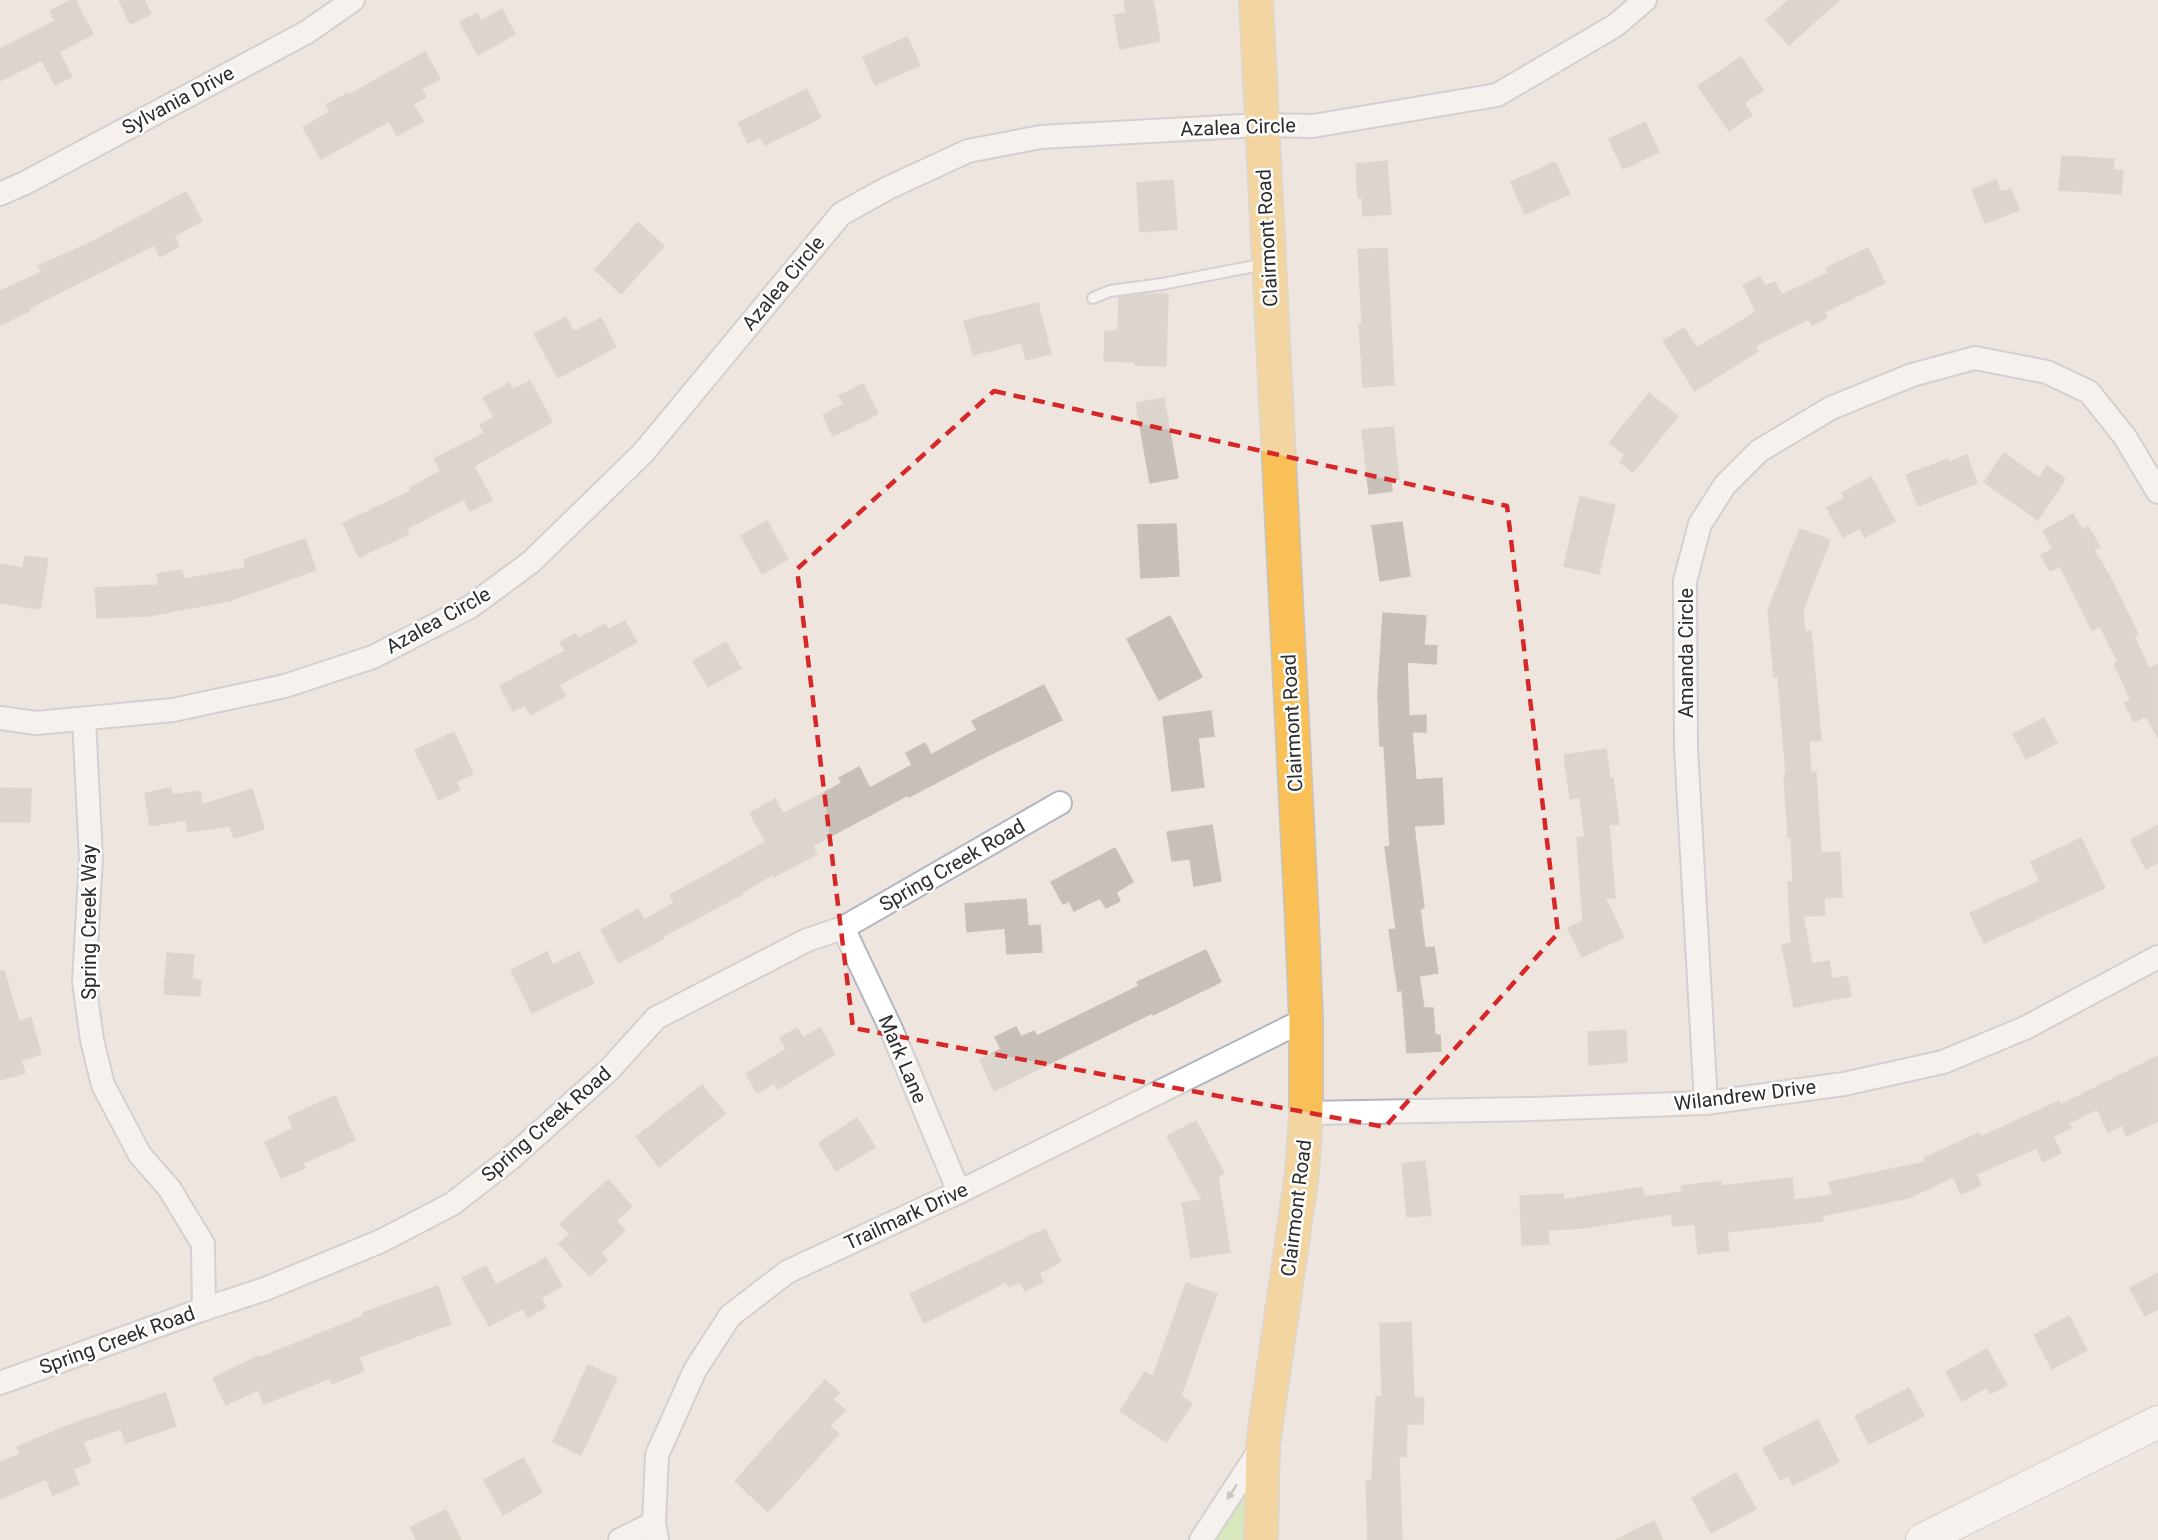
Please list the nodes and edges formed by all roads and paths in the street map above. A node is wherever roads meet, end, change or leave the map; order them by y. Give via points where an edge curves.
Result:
1 (352, 0) edge
2 (1256, 0) edge
3 (1645, 0) edge
4 (1261, 125) junction
5 (0, 194) edge
6 (1268, 264) junction
7 (1093, 298) dead end
8 (2158, 492) edge
9 (0, 718) edge
10 (84, 719) junction
11 (1060, 803) dead end
12 (843, 927) junction
13 (2158, 957) edge
14 (1306, 1019) junction
15 (1706, 1103) junction
16 (1306, 1113) junction
17 (959, 1192) junction
18 (204, 1309) junction
19 (0, 1383) edge
20 (2158, 1422) edge
21 (1263, 1444) junction
22 (655, 1531) edge
23 (620, 1540) edge
24 (1201, 1540) edge
25 (1261, 1540) edge
26 (1922, 1540) edge

1 - 5 street, Sylvania Drive via 307,32
2 - 4 main road, Clairmont Road
3 - 4 street, Azalea Circle via 1616,25 1497,95 1313,126
4 - 6 main road, Clairmont Road
4 - 10 street, Azalea Circle via 1041,137 968,151 888,188 841,214 643,453 531,562 470,607 373,657 285,686 173,710
6 - 7 lane via 1110,291
6 - 14 main road, Clairmont Road
8 - 15 street, Amanda Circle via 2125,437 2089,392 2047,372 1975,358 1912,375 1831,408 1759,451 1725,484 1700,524 1685,581 1686,748
9 - 10 street, Azalea Circle via 36,723
10 - 18 street, Spring Creek Way via 90,858 84,982 92,1041 103,1084 140,1155 169,1188 203,1244
11 - 12 street, Spring Creek Road
12 - 17 street, Mark Lane via 891,1029
12 - 18 street, Spring Creek Road via 807,940 656,1018 609,1070 510,1160 453,1203 371,1245 266,1289
13 - 15 street, Wilandrew Drive via 2025,1028 1943,1062 1844,1083
14 - 16 main road, Clairmont Road
14 - 17 street, Trailmark Drive
15 - 16 street, Wilandrew Drive
16 - 21 main road, Clairmont Road via 1302,1173
17 - 22 street, Trailmark Drive via 787,1272 730,1316 695,1370 657,1455
18 - 19 street, Spring Creek Road
20 - 26 main road
21 -> 24 street
21 - 25 main road, Clairmont Road
22 - 23 street

